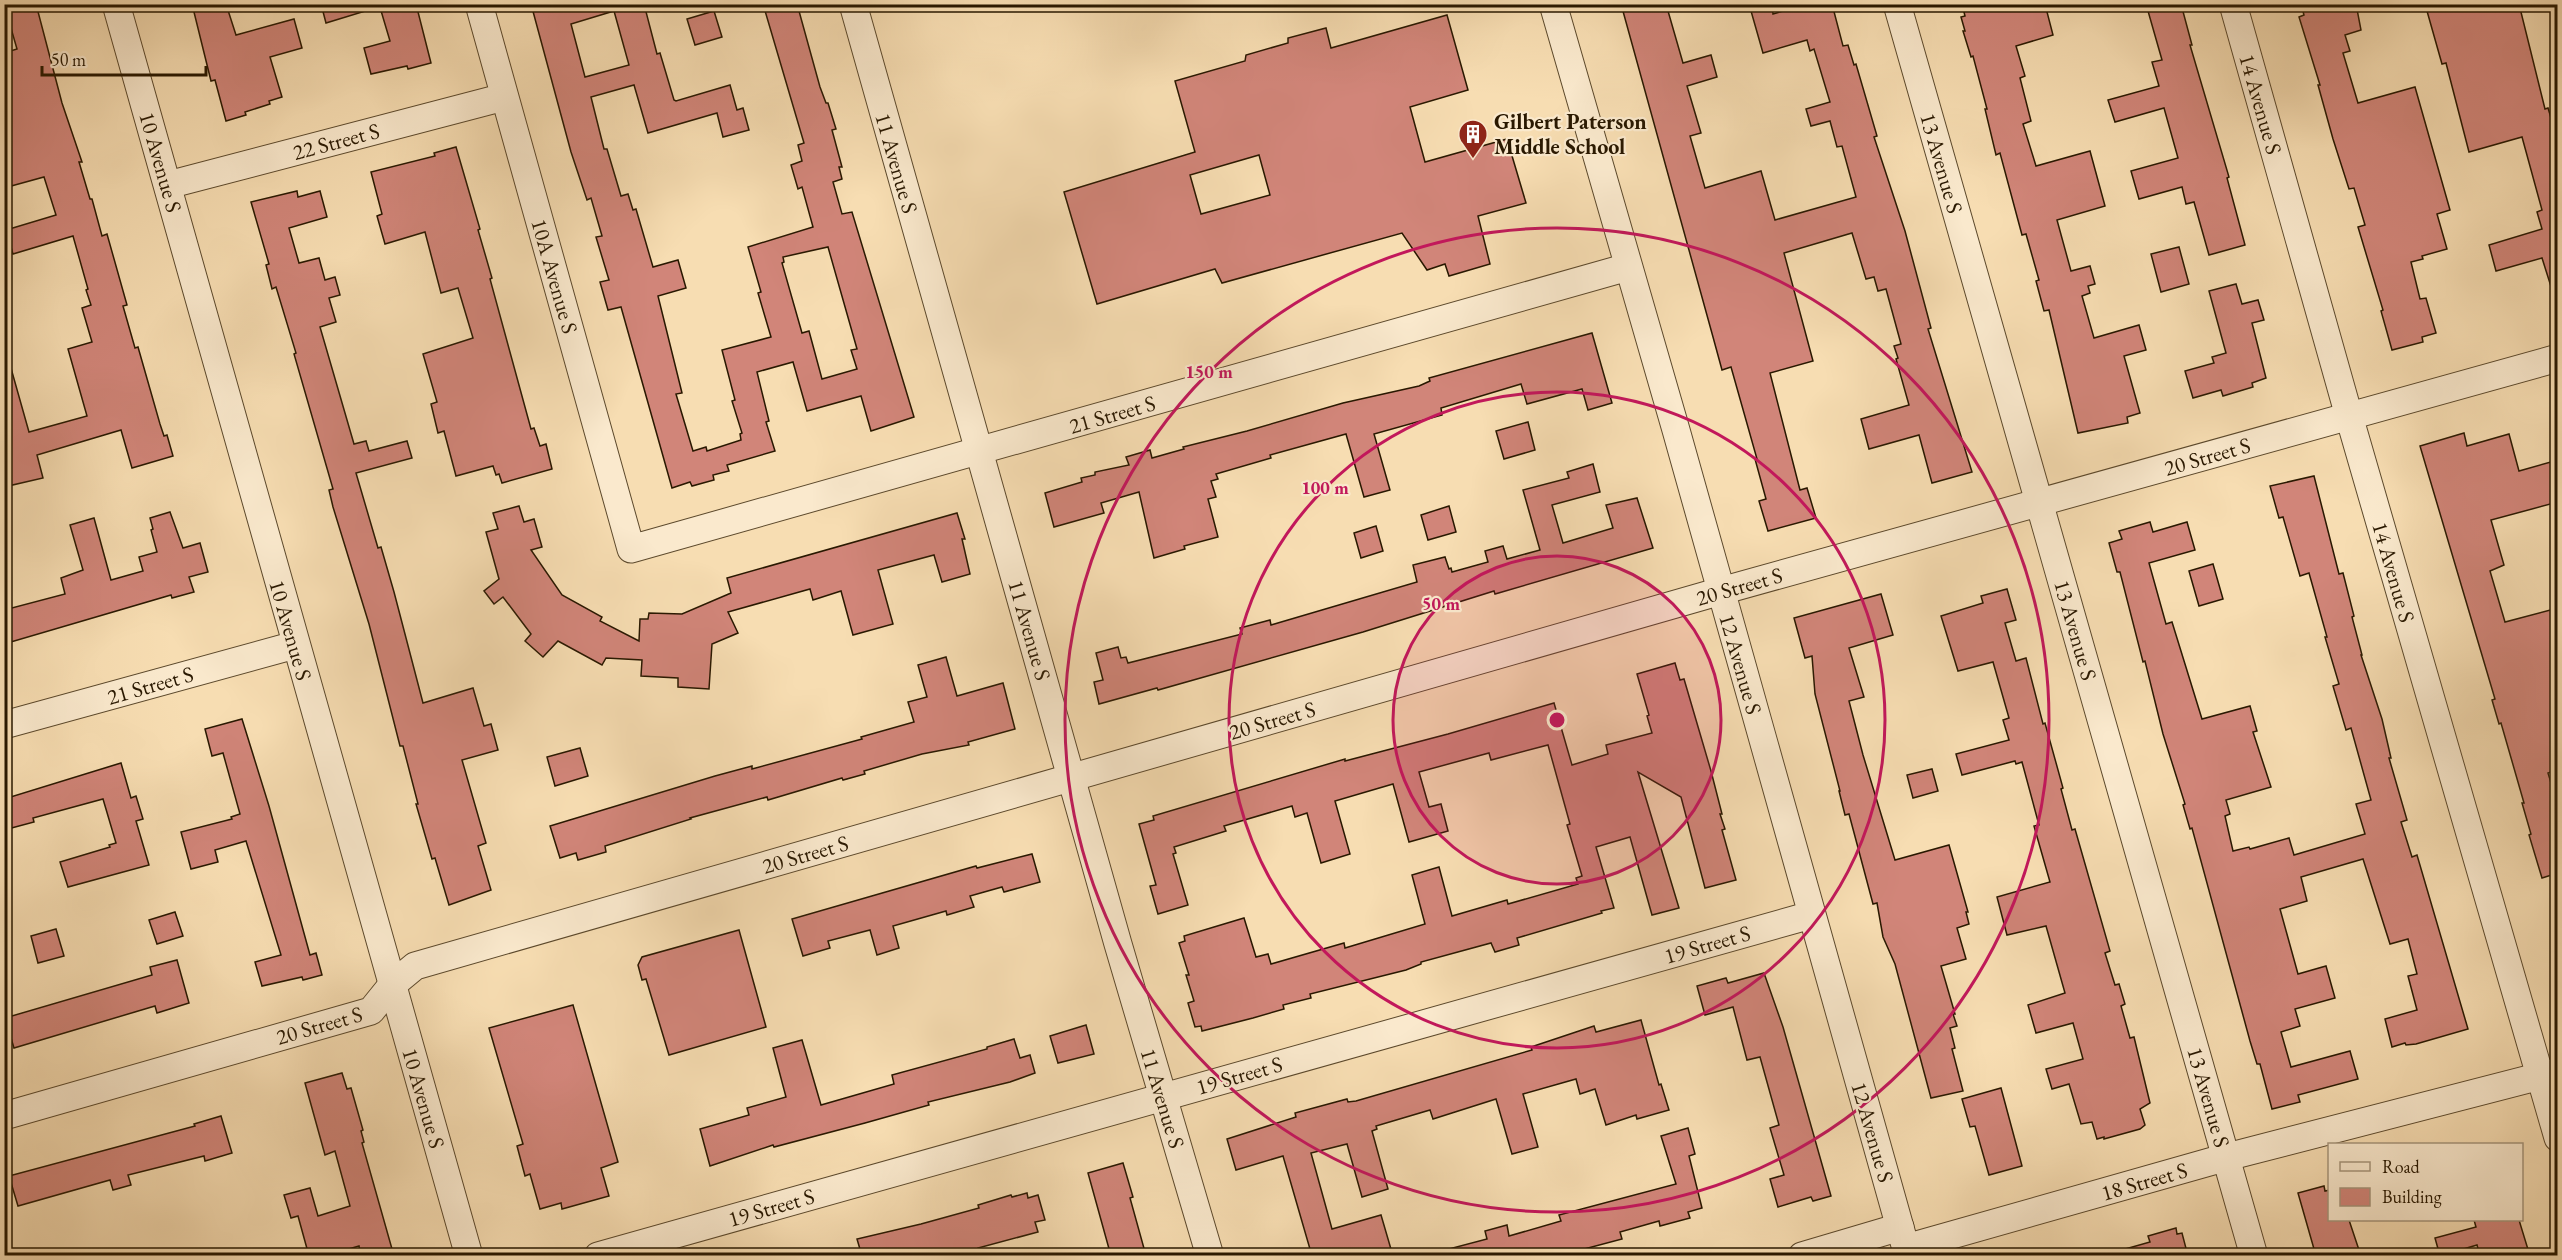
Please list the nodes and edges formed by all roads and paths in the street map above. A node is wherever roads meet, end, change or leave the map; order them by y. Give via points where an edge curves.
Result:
1 (116, 4) edge
2 (478, 4) edge
3 (853, 4) edge
4 (1553, 4) edge
5 (1897, 4) edge
6 (2233, 4) edge
7 (504, 97) junction
8 (168, 185) junction
9 (1628, 267) junction
10 (2558, 358) edge
11 (2349, 416) junction
12 (978, 452) junction
13 (2039, 503) junction
14 (631, 549) joint
15 (1721, 591) junction
16 (295, 645) junction
17 (4, 725) edge
18 (1071, 777) junction
19 (1811, 915) junction
20 (392, 985) junction
21 (2549, 1074) edge
22 (1162, 1097) junction
23 (4, 1116) edge
24 (2558, 1138) edge
25 (2227, 1157) junction
26 (1904, 1244) edge
27 (469, 1256) edge
28 (598, 1256) edge
29 (1210, 1256) edge
30 (1802, 1256) edge
31 (2254, 1256) edge

1 - 8 street, 10 Avenue S
2 - 7 street, 10A Avenue S
3 - 12 street, 11 Avenue S
4 - 9 street, 12 Avenue S
5 - 13 street, 13 Avenue S
6 - 11 street, 14 Avenue S
7 - 8 street, 22 Street S
7 - 14 street, 10A Avenue S
8 - 16 street, 10 Avenue S
9 - 12 street, 21 Street S
9 - 15 street, 12 Avenue S
10 - 11 street, 20 Street S
11 - 13 street, 20 Street S
11 - 21 street, 14 Avenue S
12 - 14 street, 21 Street S
12 - 18 street, 11 Avenue S
13 - 15 street, 20 Street S
13 - 25 street, 13 Avenue S
15 - 18 street, 20 Street S
15 - 19 street, 12 Avenue S
16 - 17 street, 21 Street S
16 - 20 street, 10 Avenue S
18 - 20 street, 20 Street S via 415,966
18 - 22 street, 11 Avenue S
19 - 22 street, 19 Street S
19 - 26 street, 12 Avenue S
20 - 23 street, 20 Street S via 371,1011
20 - 27 street, 10 Avenue S
21 - 24 street, 14 Avenue S
21 - 25 street, 18 Street S
22 - 28 street, 19 Street S
22 - 29 street, 11 Avenue S
25 - 26 street, 18 Street S
25 - 31 street, 13 Avenue S
26 - 30 street, 18 Street S

